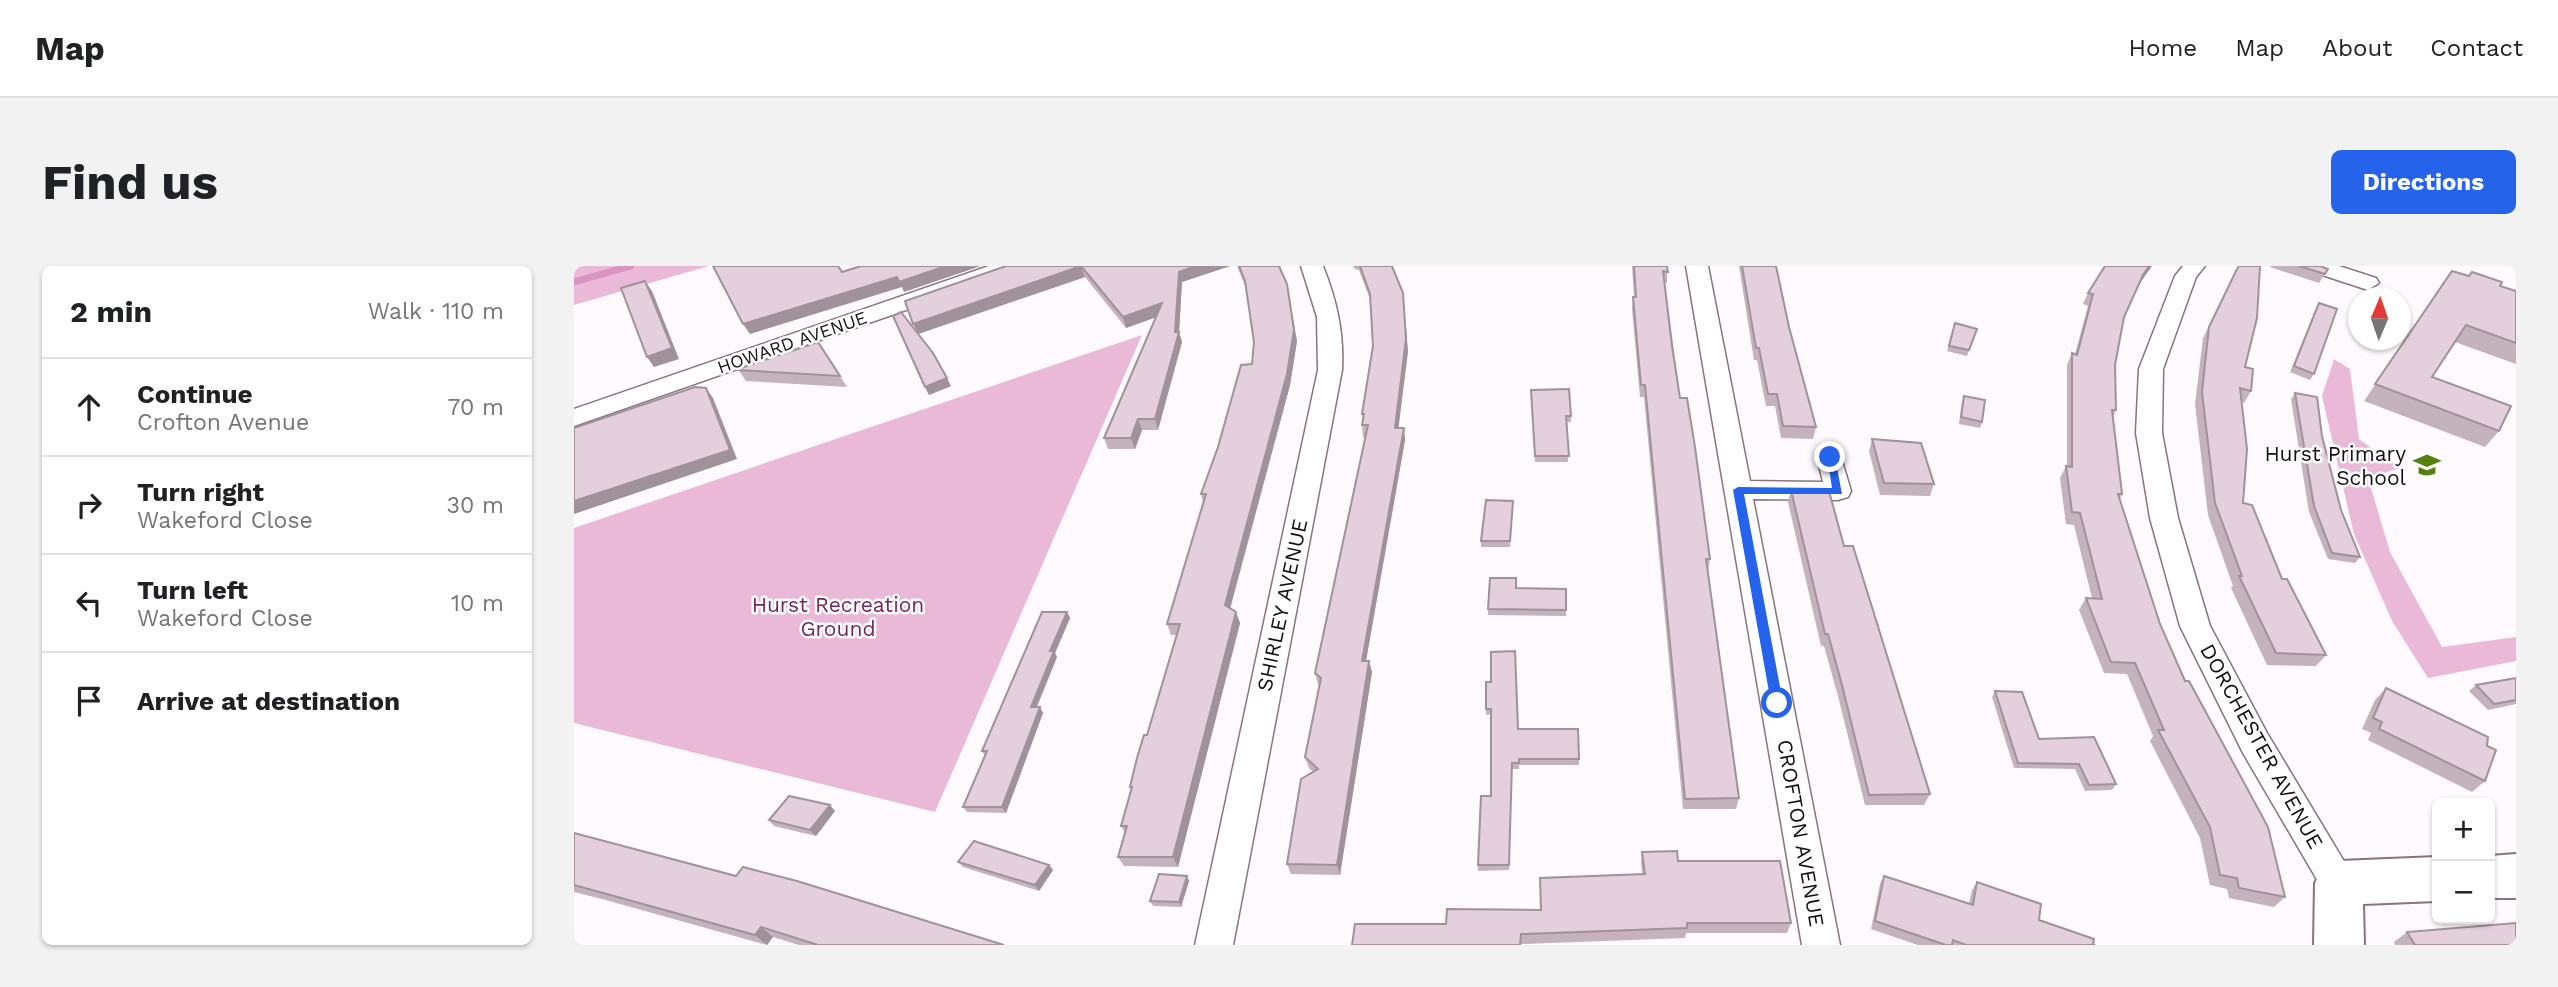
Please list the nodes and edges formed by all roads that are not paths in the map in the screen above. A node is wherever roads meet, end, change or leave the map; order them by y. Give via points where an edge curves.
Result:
1 (1010, 266) edge
2 (1312, 266) edge
3 (1697, 266) edge
4 (2194, 266) edge
5 (2318, 266) edge
6 (2368, 283) dead end
7 (574, 418) edge
8 (1830, 457) dead end
9 (1738, 490) junction
10 (2516, 876) edge
11 (2495, 877) edge
12 (2432, 879) edge
13 (2339, 883) junction
14 (1213, 945) edge
15 (1821, 945) edge
16 (2339, 945) edge

1 - 7 street, HOWARD AVENUE
2 - 14 street, SHIRLEY AVENUE via 1333,337 1330,370
3 - 9 street, CROFTON AVENUE
4 - 13 street, DORCHESTER AVENUE via 2186,276 2151,369 2149,433 2164,518 2196,626 2255,743
5 - 6 street
8 - 9 street via 1838,491
9 - 15 street, CROFTON AVENUE
10 - 11 street
12 - 13 street
13 - 16 street

